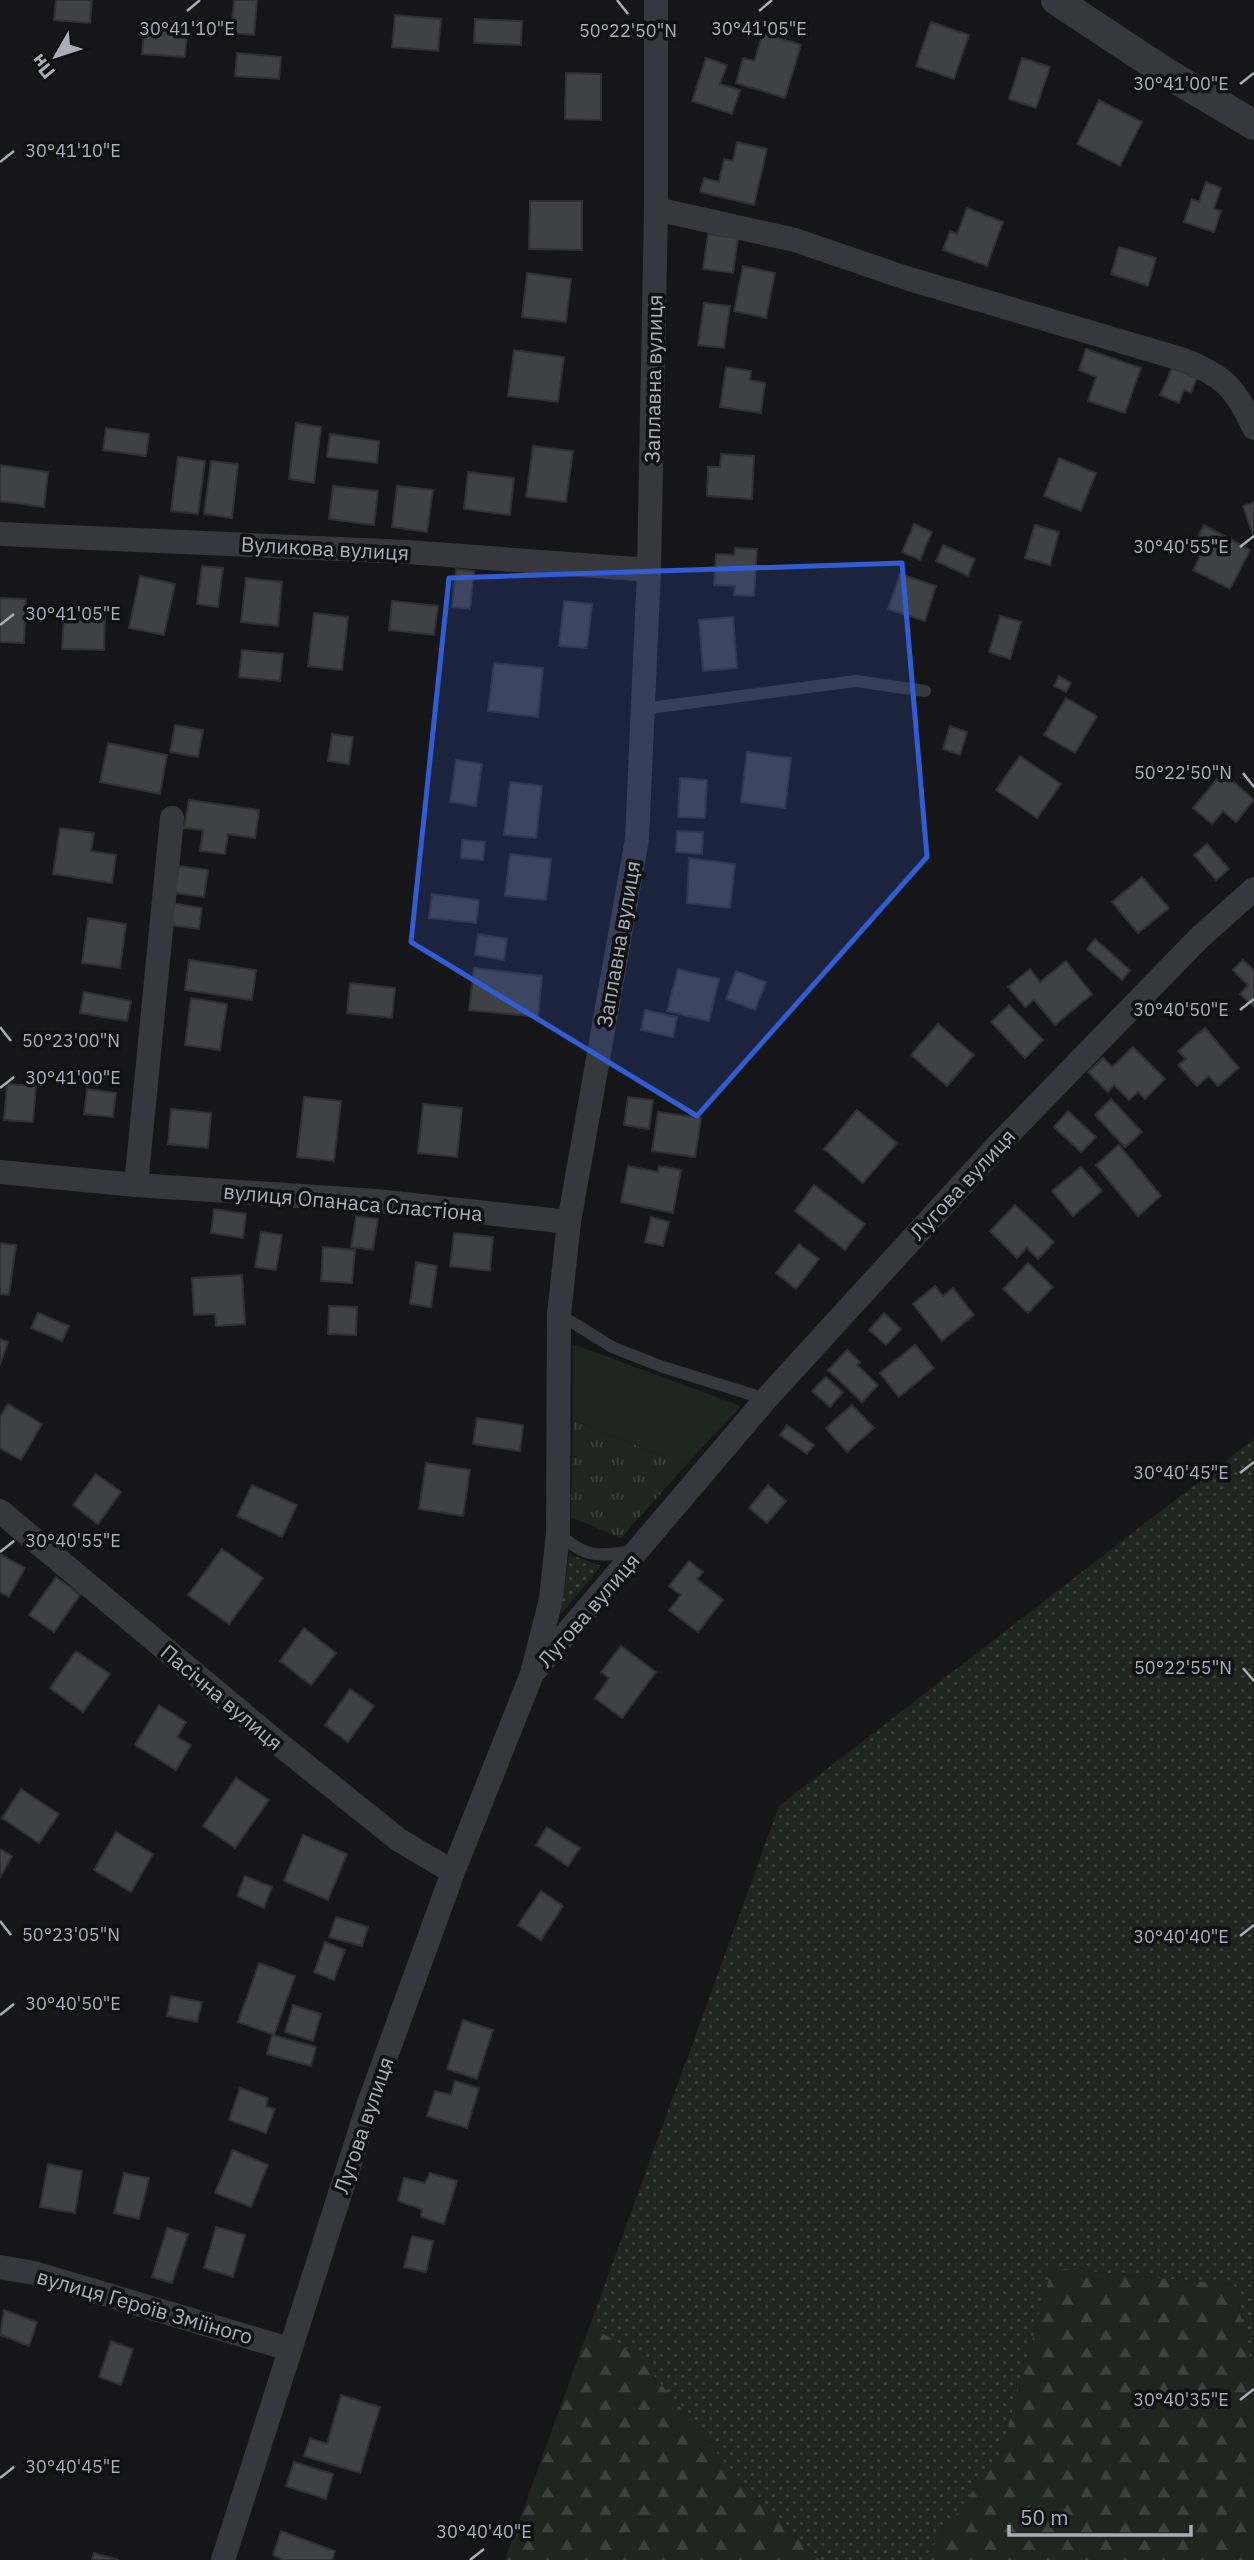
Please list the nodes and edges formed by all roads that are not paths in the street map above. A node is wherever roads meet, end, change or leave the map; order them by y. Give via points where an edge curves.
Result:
1 (656, 0) edge
2 (1056, 0) edge
3 (1254, 125) edge
4 (656, 209) junction
5 (1254, 428) edge
6 (0, 534) edge
7 (649, 569) junction
8 (925, 691) dead end
9 (642, 709) junction
10 (172, 818) dead end
11 (1254, 889) edge
12 (0, 1172) edge
13 (136, 1185) junction
14 (569, 1222) junction
15 (559, 1314) junction
16 (766, 1399) junction
17 (0, 1511) edge
18 (558, 1533) junction
19 (640, 1550) junction
20 (533, 1674) junction
21 (453, 1872) junction
22 (0, 2267) edge
23 (289, 2349) junction
24 (223, 2560) edge

1 - 4 street, Заплавна вулиця
2 - 3 street
4 - 5 street via 795,240 1214,371 1241,400
4 - 7 street, Заплавна вулиця
6 - 7 street, Вуликова вулиця via 408,552
7 - 9 street, Заплавна вулиця
8 - 9 lane via 856,681
9 - 14 street, Заплавна вулиця via 637,839
10 - 13 street
11 - 16 street, Лугова вулиця via 1199,938 998,1145
12 - 13 street, вулиця Опанаса Сластіона
13 - 14 street, вулиця Опанаса Сластіона via 376,1201
14 - 15 street, Заплавна вулиця
15 - 16 lane via 612,1347
15 - 18 street, Заплавна вулиця
16 - 19 street, Лугова вулиця
17 - 21 street, Пасічна вулиця via 399,1840
18 - 19 lane via 576,1549 601,1557
18 - 20 street, Заплавна вулиця via 551,1599
19 - 20 street, Лугова вулиця
20 - 21 street, Лугова вулиця
21 - 23 street, Лугова вулиця via 369,2103
22 - 23 street, вулиця Героїв Зміїного via 34,2273
23 - 24 street, Лугова вулиця

